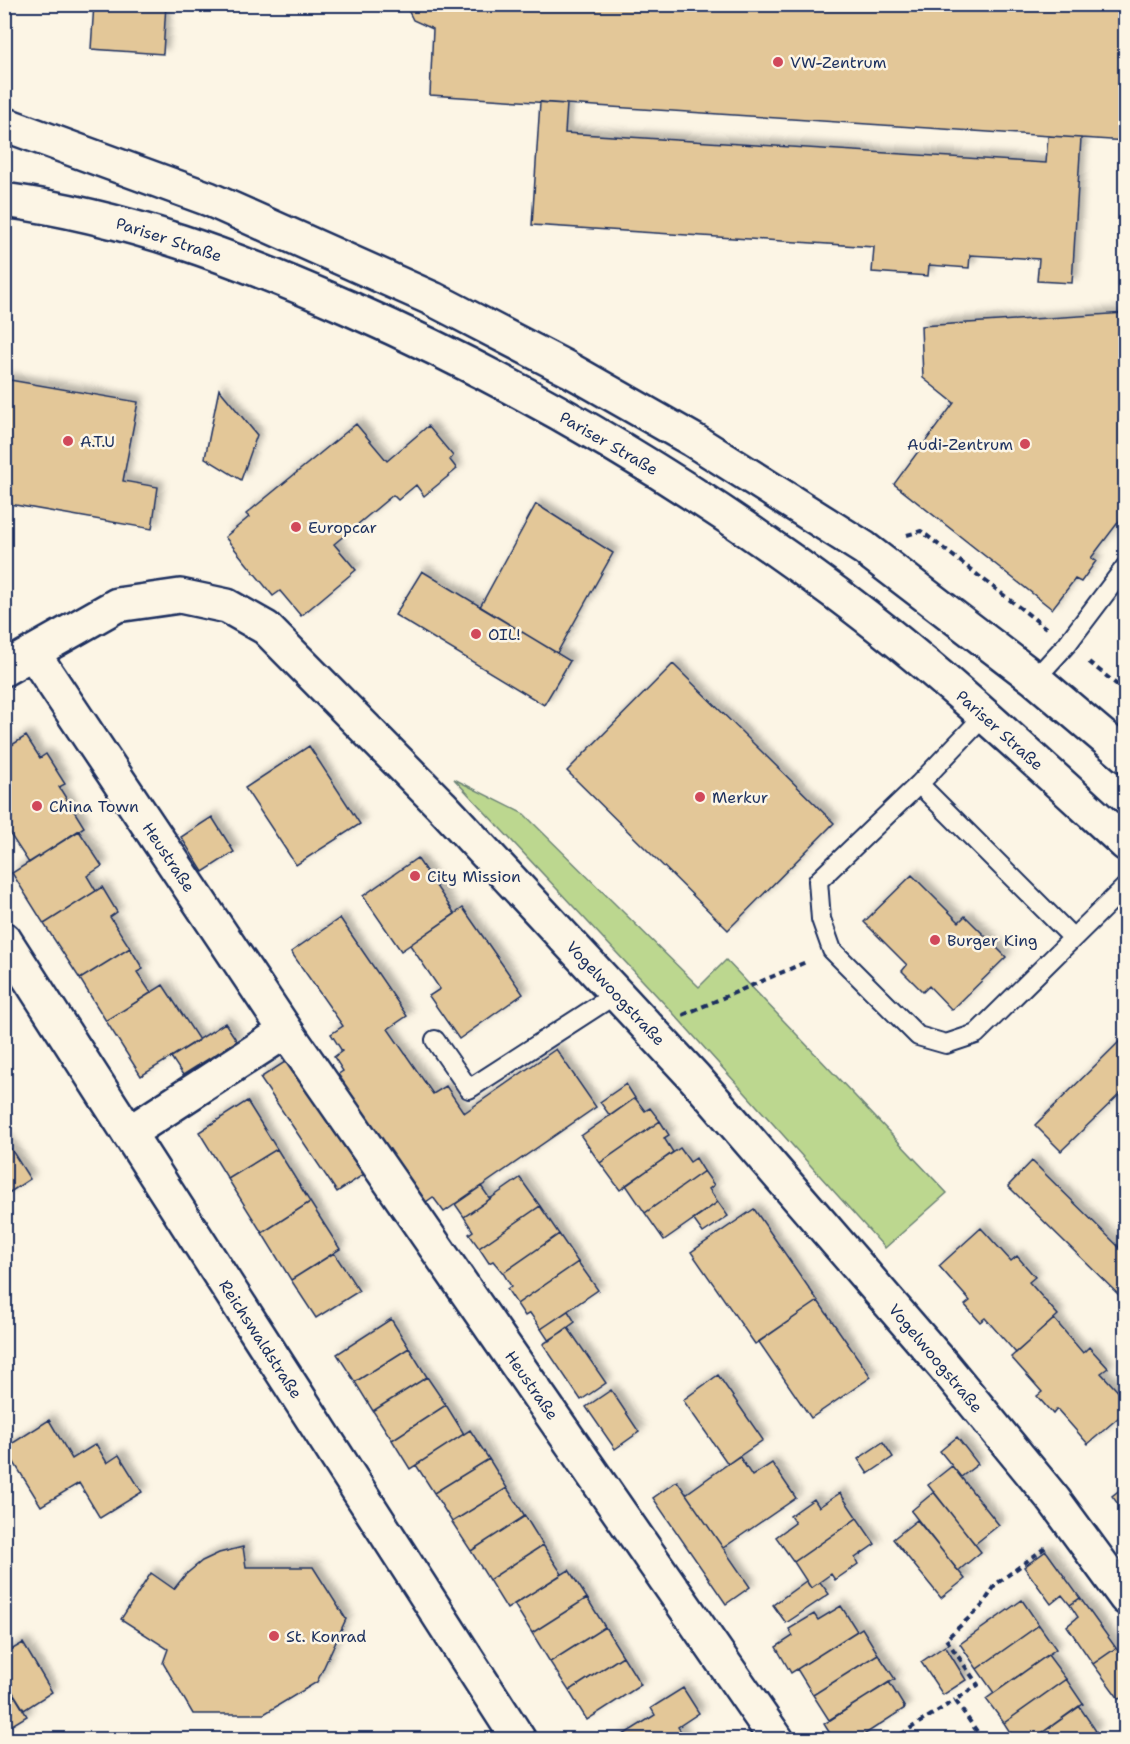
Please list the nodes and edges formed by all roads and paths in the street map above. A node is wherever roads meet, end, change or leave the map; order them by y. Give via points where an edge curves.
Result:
1 (4, 124) edge
2 (4, 200) edge
3 (864, 548) junction
4 (1125, 566) edge
5 (1067, 644) junction
6 (33, 653) junction
7 (4, 669) edge
8 (1035, 679) junction
9 (1125, 692) edge
10 (985, 715) junction
11 (1125, 756) edge
12 (919, 784) junction
13 (1125, 844) edge
14 (1125, 886) edge
15 (1073, 938) junction
16 (4, 939) edge
17 (775, 975) dead end
18 (616, 993) junction
19 (650, 1029) junction
20 (286, 1031) junction
21 (435, 1040) dead end
22 (129, 1133) junction
23 (1073, 1527) junction
24 (1125, 1598) edge
25 (955, 1700) junction
26 (519, 1740) edge
27 (777, 1740) edge
28 (892, 1740) edge
29 (983, 1740) edge

1 - 3 street via 208,200 433,299 693,440
2 - 10 street, Pariser Straße via 58,207 197,245 414,336 539,402 662,474 819,581
3 - 5 path via 921,531
3 - 8 street
4 - 5 lane
5 - 8 lane
5 - 9 path
6 - 7 street, Vogelwoogstraße
6 - 18 street, Vogelwoogstraße via 117,605 180,596 227,606 266,628 441,805
6 - 20 street, Heustraße
8 - 11 street
10 - 12 lane
10 - 13 street, Pariser Straße
12 - 15 lane
12 - 15 lane via 818,880 821,919 832,950 918,1036 946,1044 976,1034
14 - 15 lane
16 - 22 street, Reichswaldstraße
17 - 19 path
18 - 19 street, Vogelwoogstraße
18 - 21 lane via 469,1089
19 - 23 street, Vogelwoogstraße via 944,1366
20 - 22 street
20 - 27 street, Heustraße
22 - 26 street, Reichswaldstraße
23 - 24 street, Vogelwoogstraße
23 - 25 path via 996,1584 982,1606 946,1639 978,1685
25 - 28 path
25 - 29 path

